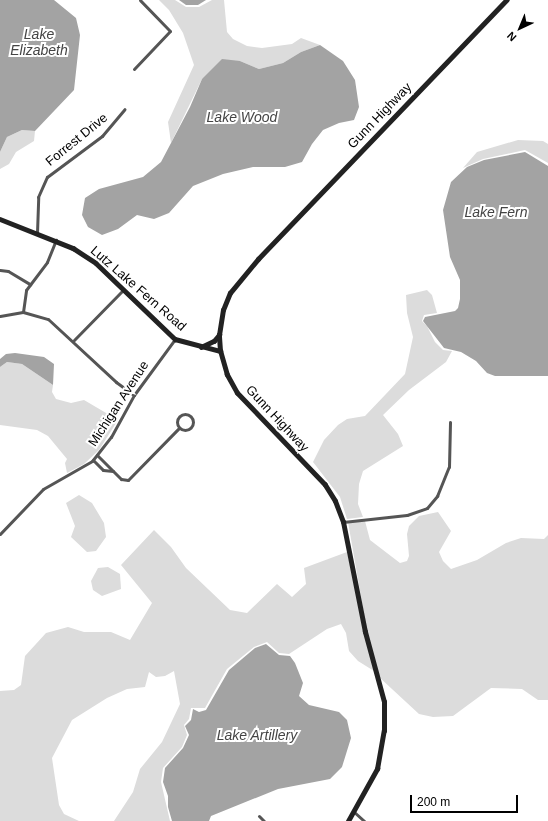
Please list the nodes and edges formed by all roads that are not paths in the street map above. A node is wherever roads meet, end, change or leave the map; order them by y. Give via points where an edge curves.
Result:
1 (140, 0) edge
2 (506, 0) edge
3 (134, 69) dead end
4 (125, 109) dead end
5 (0, 219) edge
6 (37, 232) junction
7 (56, 240) junction
8 (0, 270) edge
9 (30, 284) junction
10 (123, 290) junction
11 (22, 312) junction
12 (0, 316) edge
13 (219, 335) junction
14 (175, 339) junction
15 (74, 340) junction
16 (199, 348) junction
17 (220, 352) junction
18 (134, 395) junction
19 (450, 422) dead end
20 (180, 428) junction
21 (97, 455) junction
22 (93, 460) junction
23 (113, 471) junction
24 (343, 522) junction
25 (0, 534) edge
26 (353, 811) junction
27 (259, 816) dead end
28 (264, 821) edge
29 (348, 821) edge
30 (364, 821) edge

1 - 3 street via 170,31
2 - 13 main road, Gunn Highway via 241,278 226,300
4 - 6 street, Forrest Drive via 102,136 47,177 38,197
5 - 6 main road, Lutz Lake Fern Road
6 - 7 main road, Lutz Lake Fern Road
7 - 9 street via 47,262
7 - 10 main road, Lutz Lake Fern Road via 96,263
8 - 9 street via 8,271
9 - 11 street via 23,298
10 - 14 main road, Lutz Lake Fern Road
10 - 15 street
11 - 12 street
11 - 15 street via 48,319
13 - 16 main road via 208,345
13 - 17 main road, Gunn Highway
14 - 16 main road, Lutz Lake Fern Road
14 - 18 street, Michigan Avenue
15 - 18 street via 116,382
16 - 17 main road, Lutz Lake Fern Road
17 - 24 main road, Gunn Highway via 237,393 325,484
18 - 21 street, Michigan Avenue via 111,437
19 - 24 street via 450,467 437,496 427,508 407,515
20 - 20 street via 177,424 179,416 186,414 191,417 193,424 190,429
20 - 23 street via 131,479 121,479
21 - 22 street, Michigan Avenue
21 - 23 street
22 - 23 street via 103,470
22 - 25 street, Michigan Avenue via 43,490
24 - 26 main road, Gunn Highway via 365,632 384,702 384,731 377,769
26 - 29 main road, Gunn Highway
26 - 30 street
27 - 28 street

